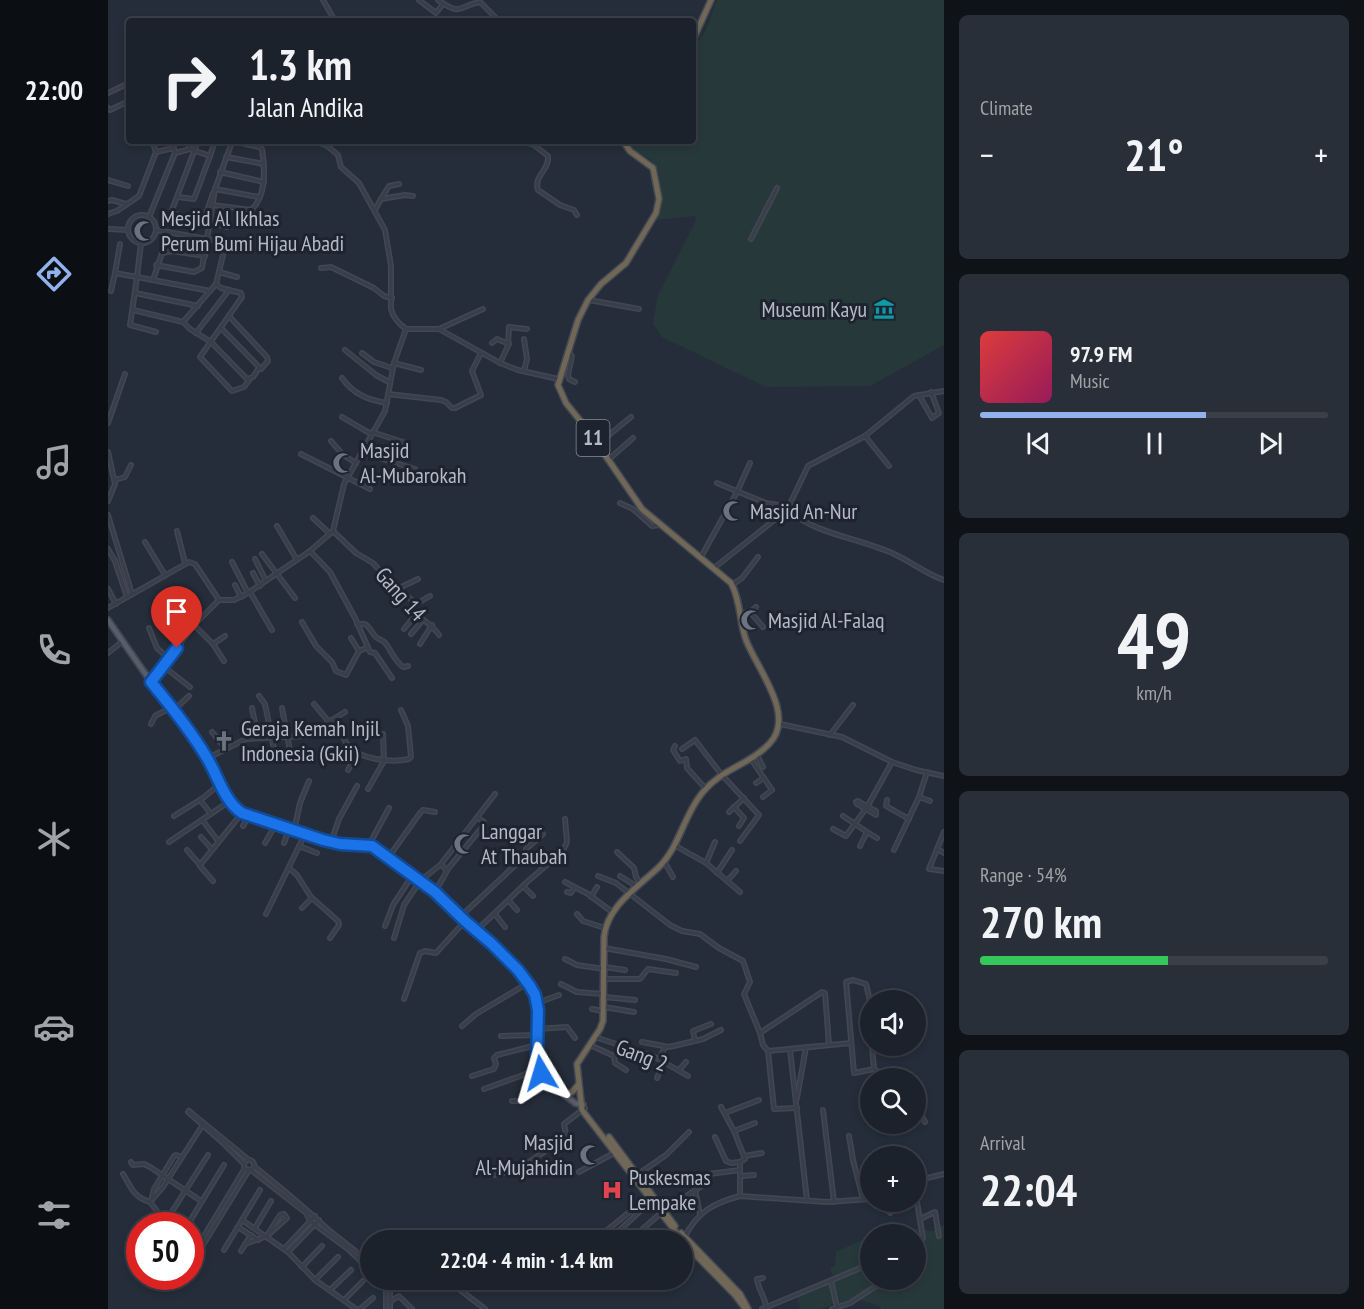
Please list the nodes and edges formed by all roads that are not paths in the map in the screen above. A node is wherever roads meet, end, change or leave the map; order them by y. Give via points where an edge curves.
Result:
1 (323, 0) edge
2 (419, 0) edge
3 (438, 0) edge
4 (711, 0) edge
5 (444, 4) junction
6 (333, 18) edge
7 (496, 18) edge
8 (696, 33) edge
9 (126, 84) edge
10 (108, 93) edge
11 (126, 102) edge
12 (109, 109) edge
13 (153, 144) edge
14 (173, 144) edge
15 (189, 144) edge
16 (197, 144) edge
17 (213, 144) edge
18 (231, 144) edge
19 (246, 144) edge
20 (321, 144) edge
21 (534, 144) edge
22 (625, 144) edge
23 (190, 149) junction
24 (175, 150) junction
25 (195, 150) junction
26 (156, 152) junction
27 (210, 156) junction
28 (226, 157) junction
29 (264, 164) junction
30 (220, 172) junction
31 (108, 180) edge
32 (264, 182) junction
33 (399, 184) dead end
34 (128, 186) dead end
35 (777, 188) dead end
36 (215, 189) junction
37 (413, 196) dead end
38 (178, 197) junction
39 (260, 197) junction
40 (381, 199) junction
41 (108, 201) edge
42 (126, 204) junction
43 (212, 205) junction
44 (375, 210) junction
45 (108, 214) edge
46 (577, 215) dead end
47 (149, 217) junction
48 (204, 220) junction
49 (210, 222) junction
50 (227, 227) dead end
51 (108, 229) edge
52 (128, 230) junction
53 (156, 230) junction
54 (207, 238) junction
55 (751, 239) dead end
56 (141, 243) junction
57 (120, 244) dead end
58 (205, 256) junction
59 (156, 265) junction
60 (321, 268) dead end
61 (219, 272) junction
62 (115, 273) junction
63 (137, 277) junction
64 (237, 277) dead end
65 (153, 280) junction
66 (216, 284) junction
67 (229, 290) junction
68 (111, 291) dead end
69 (210, 291) junction
70 (135, 293) junction
71 (392, 298) junction
72 (588, 300) junction
73 (198, 306) junction
74 (133, 309) junction
75 (483, 309) dead end
76 (639, 309) dead end
77 (229, 316) junction
78 (183, 322) junction
79 (221, 328) junction
80 (406, 328) junction
81 (439, 329) junction
82 (527, 329) dead end
83 (156, 332) dead end
84 (196, 333) junction
85 (524, 339) dead end
86 (211, 342) junction
87 (492, 343) dead end
88 (509, 344) junction
89 (345, 350) dead end
90 (567, 352) junction
91 (362, 353) dead end
92 (481, 353) junction
93 (394, 363) junction
94 (500, 363) junction
95 (259, 368) junction
96 (392, 368) junction
97 (421, 370) dead end
98 (524, 371) junction
99 (125, 374) dead end
100 (250, 378) junction
101 (342, 378) dead end
102 (558, 379) junction
103 (389, 382) junction
104 (575, 382) dead end
105 (944, 391) edge
106 (932, 392) junction
107 (388, 394) junction
108 (919, 394) junction
109 (387, 403) junction
110 (342, 417) dead end
111 (631, 417) dead end
112 (108, 423) edge
113 (372, 433) junction
114 (865, 436) junction
115 (633, 438) dead end
116 (331, 441) dead end
117 (403, 442) dead end
118 (597, 444) junction
119 (108, 452) edge
120 (302, 453) dead end
121 (360, 455) junction
122 (608, 460) junction
123 (356, 462) junction
124 (750, 463) dead end
125 (131, 465) dead end
126 (889, 466) dead end
127 (415, 469) dead end
128 (347, 478) junction
129 (115, 480) junction
130 (717, 483) dead end
131 (370, 489) dead end
132 (737, 492) junction
133 (108, 501) edge
134 (620, 502) dead end
135 (788, 508) junction
136 (108, 514) edge
137 (313, 518) dead end
138 (659, 525) junction
139 (277, 526) dead end
140 (177, 531) dead end
141 (332, 532) junction
142 (145, 542) dead end
143 (108, 549) edge
144 (310, 551) junction
145 (262, 554) dead end
146 (758, 556) dead end
147 (701, 558) junction
148 (255, 559) dead end
149 (297, 560) junction
150 (232, 562) dead end
151 (185, 563) junction
152 (714, 568) junction
153 (253, 573) dead end
154 (278, 574) junction
155 (165, 575) junction
156 (418, 579) dead end
157 (944, 580) edge
158 (266, 582) junction
159 (235, 585) dead end
160 (732, 585) junction
161 (260, 586) junction
162 (108, 589) edge
163 (397, 589) junction
164 (249, 593) junction
165 (132, 594) junction
166 (430, 596) dead end
167 (128, 597) junction
168 (241, 597) junction
169 (295, 598) dead end
170 (219, 600) junction
171 (116, 604) junction
172 (416, 604) junction
173 (756, 607) dead end
174 (108, 608) edge
175 (750, 612) junction
176 (416, 614) junction
177 (740, 614) junction
178 (108, 620) edge
179 (423, 620) junction
180 (302, 622) dead end
181 (357, 624) junction
182 (194, 625) junction
183 (432, 625) junction
184 (763, 627) dead end
185 (149, 628) dead end
186 (404, 629) dead end
187 (272, 630) dead end
188 (411, 634) dead end
189 (439, 634) dead end
190 (225, 636) dead end
191 (351, 638) dead end
192 (123, 641) junction
193 (213, 644) junction
194 (420, 644) dead end
195 (368, 647) junction
196 (359, 651) junction
197 (108, 653) edge
198 (169, 659) junction
199 (224, 661) dead end
200 (163, 666) junction
201 (408, 666) dead end
202 (392, 678) dead end
203 (151, 682) junction
204 (190, 687) dead end
205 (189, 696) dead end
206 (259, 696) dead end
207 (314, 704) dead end
208 (853, 705) dead end
209 (252, 708) dead end
210 (282, 708) dead end
211 (173, 709) junction
212 (401, 710) dead end
213 (345, 712) dead end
214 (330, 721) junction
215 (152, 724) dead end
216 (780, 724) junction
217 (212, 732) dead end
218 (383, 734) dead end
219 (830, 735) junction
220 (288, 737) junction
221 (272, 738) junction
222 (258, 739) junction
223 (675, 746) dead end
224 (226, 749) junction
225 (681, 749) dead end
226 (358, 752) junction
227 (754, 757) junction
228 (208, 758) junction
229 (276, 759) dead end
230 (384, 760) junction
231 (292, 761) dead end
232 (892, 762) junction
233 (763, 767) dead end
234 (348, 770) dead end
235 (927, 772) junction
236 (721, 774) junction
237 (944, 776) edge
238 (764, 778) junction
239 (309, 781) dead end
240 (221, 783) junction
241 (756, 783) dead end
242 (357, 786) dead end
243 (368, 789) dead end
244 (706, 789) junction
245 (495, 794) dead end
246 (764, 797) dead end
247 (919, 797) junction
248 (744, 798) junction
249 (200, 800) junction
250 (887, 800) dead end
251 (230, 801) junction
252 (930, 801) dead end
253 (734, 807) junction
254 (389, 808) dead end
255 (435, 812) dead end
256 (729, 812) dead end
257 (242, 813) junction
258 (211, 814) junction
259 (249, 815) junction
260 (174, 816) dead end
261 (843, 816) dead end
262 (478, 818) junction
263 (565, 819) dead end
264 (909, 819) junction
265 (203, 821) junction
266 (855, 823) junction
267 (276, 824) junction
268 (243, 826) dead end
269 (739, 826) dead end
270 (833, 829) dead end
271 (291, 830) junction
272 (867, 832) junction
273 (944, 833) edge
274 (305, 834) junction
275 (543, 834) dead end
276 (201, 837) dead end
277 (877, 838) dead end
278 (218, 841) junction
279 (741, 841) dead end
280 (169, 842) dead end
281 (331, 842) junction
282 (716, 842) dead end
283 (266, 843) dead end
284 (284, 843) dead end
285 (674, 845) junction
286 (299, 846) junction
287 (369, 846) junction
288 (860, 846) dead end
289 (212, 849) junction
290 (937, 849) junction
291 (187, 850) dead end
292 (732, 850) dead end
293 (894, 850) dead end
294 (617, 852) dead end
295 (317, 853) dead end
296 (944, 853) edge
297 (388, 858) junction
298 (664, 861) junction
299 (706, 863) junction
300 (440, 865) junction
301 (200, 866) junction
302 (289, 868) junction
303 (929, 869) junction
304 (447, 870) junction
305 (736, 871) dead end
306 (944, 871) edge
307 (717, 873) junction
308 (412, 876) junction
309 (598, 876) dead end
310 (621, 876) dead end
311 (926, 876) dead end
312 (673, 877) dead end
313 (213, 881) dead end
314 (420, 881) junction
315 (727, 881) junction
316 (565, 882) dead end
317 (523, 886) junction
318 (640, 886) junction
319 (597, 887) dead end
320 (574, 888) junction
321 (435, 892) junction
322 (567, 892) dead end
323 (740, 892) dead end
324 (630, 894) junction
325 (533, 896) dead end
326 (591, 897) junction
327 (312, 898) junction
328 (509, 901) junction
329 (302, 908) dead end
330 (517, 910) dead end
331 (612, 912) junction
332 (266, 914) dead end
333 (495, 914) junction
334 (577, 914) dead end
335 (463, 919) junction
336 (385, 926) dead end
337 (505, 927) dead end
338 (605, 928) junction
339 (477, 930) junction
340 (330, 938) dead end
341 (394, 938) dead end
342 (604, 948) junction
343 (565, 959) dead end
344 (696, 967) dead end
345 (605, 968) junction
346 (626, 970) dead end
347 (676, 973) dead end
348 (605, 979) junction
349 (528, 983) junction
350 (561, 984) dead end
351 (867, 990) edge
352 (559, 995) dead end
353 (604, 995) junction
354 (404, 999) dead end
355 (635, 1000) dead end
356 (537, 1003) junction
357 (592, 1009) dead end
358 (604, 1010) junction
359 (634, 1012) dead end
360 (711, 1024) dead end
361 (462, 1026) dead end
362 (721, 1030) dead end
363 (537, 1032) junction
364 (760, 1033) junction
365 (501, 1036) dead end
366 (595, 1037) junction
367 (575, 1038) dead end
368 (695, 1041) junction
369 (642, 1042) dead end
370 (851, 1043) junction
371 (537, 1045) junction
372 (590, 1045) junction
373 (829, 1045) junction
374 (665, 1047) junction
375 (806, 1047) junction
376 (790, 1050) junction
377 (768, 1051) junction
378 (659, 1059) junction
379 (664, 1061) junction
380 (686, 1062) dead end
381 (540, 1070) junction
382 (626, 1070) dead end
383 (679, 1070) junction
384 (860, 1071) edge
385 (472, 1076) dead end
386 (688, 1076) dead end
387 (657, 1078) dead end
388 (550, 1084) junction
389 (578, 1084) junction
390 (484, 1089) dead end
391 (566, 1095) junction
392 (759, 1100) dead end
393 (796, 1100) junction
394 (512, 1101) dead end
395 (582, 1106) junction
396 (721, 1107) dead end
397 (797, 1108) junction
398 (823, 1110) dead end
399 (725, 1113) junction
400 (755, 1123) dead end
401 (202, 1126) junction
402 (734, 1131) junction
403 (688, 1132) dead end
404 (849, 1136) dead end
405 (715, 1137) dead end
406 (531, 1141) dead end
407 (615, 1152) junction
408 (543, 1153) junction
409 (762, 1153) dead end
410 (208, 1155) dead end
411 (744, 1156) junction
412 (182, 1157) junction
413 (249, 1160) junction
414 (130, 1162) dead end
415 (740, 1162) junction
416 (224, 1165) dead end
417 (249, 1168) junction
418 (740, 1170) junction
419 (579, 1172) dead end
420 (708, 1173) dead end
421 (123, 1174) dead end
422 (944, 1174) edge
423 (162, 1175) junction
424 (495, 1175) dead end
425 (637, 1175) junction
426 (754, 1175) dead end
427 (741, 1176) junction
428 (926, 1178) edge
429 (168, 1179) junction
430 (703, 1185) dead end
431 (860, 1187) edge
432 (260, 1190) dead end
433 (646, 1190) junction
434 (695, 1190) junction
435 (184, 1192) junction
436 (740, 1196) junction
437 (650, 1199) junction
438 (860, 1199) edge
439 (151, 1200) junction
440 (807, 1200) junction
441 (201, 1201) junction
442 (271, 1201) dead end
443 (834, 1202) junction
444 (676, 1203) dead end
445 (156, 1212) edge
446 (172, 1212) edge
447 (195, 1212) edge
448 (919, 1212) edge
449 (661, 1213) junction
450 (700, 1214) junction
451 (315, 1216) junction
452 (920, 1219) junction
453 (242, 1220) junction
454 (319, 1220) junction
455 (310, 1221) junction
456 (921, 1224) edge
457 (316, 1225) junction
458 (238, 1227) junction
459 (255, 1228) junction
460 (607, 1230) edge
461 (619, 1230) edge
462 (641, 1230) edge
463 (675, 1230) edge
464 (676, 1230) edge
465 (688, 1230) edge
466 (250, 1235) junction
467 (267, 1236) junction
468 (939, 1236) dead end
469 (258, 1240) junction
470 (204, 1243) edge
471 (245, 1244) junction
472 (322, 1246) dead end
473 (224, 1250) dead end
474 (241, 1251) dead end
475 (286, 1251) junction
476 (693, 1251) edge
477 (360, 1254) edge
478 (338, 1257) dead end
479 (360, 1260) edge
480 (302, 1267) junction
481 (860, 1268) edge
482 (351, 1270) dead end
483 (763, 1278) dead end
484 (315, 1280) junction
485 (831, 1281) junction
486 (360, 1284) edge
487 (330, 1290) junction
488 (386, 1290) edge
489 (390, 1290) edge
490 (460, 1290) edge
491 (870, 1290) edge
492 (373, 1298) dead end
493 (344, 1300) junction
494 (391, 1301) junction
495 (837, 1307) junction
496 (410, 1308) edge
497 (764, 1308) edge
498 (358, 1309) edge
499 (388, 1309) edge
500 (485, 1309) edge
501 (747, 1309) edge
502 (832, 1309) edge

1 - 6 street
2 - 5 street via 435,13
3 - 5 street
4 - 8 highway
5 - 7 street via 459,10 480,3
9 - 10 street
11 - 12 street
13 - 26 street
14 - 24 street
15 - 23 street
16 - 25 street
17 - 27 street
18 - 28 street
19 - 29 street via 262,149
20 - 44 street via 339,157 341,167 359,183
21 - 46 street via 548,156 537,180 538,190
22 - 72 highway via 653,168 658,204 626,263
23 - 24 street
23 - 25 street
24 - 26 street
24 - 47 street
25 - 27 street
25 - 38 street
26 - 42 street via 139,196
27 - 38 street via 194,199
28 - 29 street
28 - 30 street
29 - 32 street
30 - 32 street
30 - 36 street
31 - 34 street
32 - 39 street
33 - 40 street via 390,185
35 - 55 street
36 - 39 street
36 - 43 street
36 - 48 street
37 - 40 street
38 - 48 street via 174,213
39 - 43 street via 251,210
40 - 44 street
41 - 42 street
42 - 45 street
43 - 49 street
44 - 71 street via 388,241
47 - 52 street via 135,217
47 - 53 street
48 - 49 street
49 - 50 street
49 - 54 street
51 - 52 street
52 - 56 street via 132,239
53 - 54 street
53 - 56 street via 149,241
54 - 58 street
54 - 61 street via 225,243
56 - 63 street
57 - 62 street
58 - 59 street via 167,251 160,255
58 - 59 street via 199,271
59 - 65 street
60 - 71 street via 331,267
61 - 64 street
61 - 66 street
62 - 63 street
62 - 68 street
63 - 65 street
63 - 70 street
65 - 69 street
66 - 67 street
66 - 69 street
67 - 77 street via 243,297
67 - 84 street
69 - 73 street
70 - 73 street
70 - 74 street
71 - 80 street via 393,315
72 - 76 street
72 - 90 highway
73 - 78 street
74 - 78 street
74 - 83 street via 131,326
75 - 81 street
77 - 79 street
77 - 95 street via 267,357 268,361
78 - 84 street
79 - 86 street
79 - 95 street
80 - 81 street
80 - 93 street
81 - 92 street
82 - 88 street via 510,327
84 - 86 street
85 - 98 street
86 - 100 street
86 - 100 street via 200,357 232,391 244,387
87 - 88 street via 497,339
88 - 94 street
89 - 103 street
90 - 102 highway
90 - 104 street via 573,355 568,377
91 - 96 street
92 - 94 street
92 - 107 street via 472,371 481,395 456,408 441,400
93 - 96 street
93 - 97 street
94 - 98 street
95 - 100 street
96 - 103 street
98 - 102 street
99 - 112 street
101 - 109 street via 356,394
102 - 118 highway, 11 via 566,403
103 - 107 street
105 - 106 street
106 - 108 street
106 - 108 street via 939,414 931,418
107 - 109 street
108 - 114 street
109 - 113 street
110 - 113 street
111 - 118 street
113 - 117 street
113 - 121 street
114 - 126 street
114 - 135 street via 808,466
115 - 122 street
116 - 123 street via 343,455
118 - 122 highway, 11
119 - 129 street
120 - 128 street
121 - 123 street
121 - 127 street
122 - 138 highway, 11 via 642,509
123 - 128 street
124 - 132 street
125 - 129 street via 125,477
128 - 131 street
128 - 141 street
129 - 133 street
130 - 132 street
132 - 135 street
132 - 147 street
134 - 138 street via 652,526
135 - 152 street
135 - 157 street via 813,527 895,554
136 - 165 street
137 - 141 street, Gang 14
138 - 147 highway, 11
139 - 149 street
140 - 151 street
141 - 144 street
141 - 163 street, Gang 14 via 373,563
142 - 155 street
143 - 167 street
144 - 149 street
144 - 181 street via 328,568
145 - 154 street
146 - 160 street
147 - 152 highway, 11
148 - 158 street
149 - 154 street
150 - 164 street
151 - 155 street
151 - 170 street via 195,564
152 - 160 highway, 11
153 - 161 street
154 - 158 street
154 - 169 street
155 - 165 street
156 - 163 street
158 - 161 street
159 - 168 street
160 - 177 highway
161 - 164 street
162 - 171 street
163 - 172 street, Gang 14
164 - 168 street
164 - 187 street
165 - 167 street
166 - 172 street
167 - 171 street
168 - 170 street
170 - 182 street
171 - 174 street
172 - 176 street, Gang 14 via 410,609
173 - 175 street
175 - 177 street
175 - 184 street
176 - 179 street, Gang 14
176 - 186 street
177 - 216 highway via 746,639 777,706
178 - 192 main road
179 - 183 street, Gang 14
179 - 188 street
180 - 196 street via 316,646 342,675 346,675
181 - 195 street
181 - 201 street via 369,626 375,636 386,642 394,659 403,667
182 - 193 street
182 - 198 street
183 - 189 street, Gang 14
183 - 194 street
185 - 198 street via 157,648
190 - 193 street
191 - 196 street
192 - 197 street
192 - 203 main road
193 - 199 street
195 - 196 street
195 - 202 street
198 - 200 street
200 - 203 street
200 - 204 street
203 - 211 main road
205 - 211 street
206 - 221 street via 266,704
207 - 214 street
208 - 219 street
209 - 222 street
210 - 220 street
211 - 215 street via 155,716
211 - 228 main road
212 - 230 street via 408,726 411,757 398,762
213 - 214 street
214 - 220 street via 306,736
214 - 226 street
216 - 219 street
216 - 227 highway via 773,740
217 - 224 street
218 - 230 street
219 - 232 street via 845,738
220 - 221 street
220 - 231 street
221 - 222 street
221 - 229 street
222 - 224 street via 243,740
223 - 244 street via 673,750 679,759 686,759 687,768
224 - 228 street
225 - 236 street via 694,740
226 - 230 street
226 - 234 street
227 - 233 street
227 - 236 highway
227 - 238 street
228 - 240 main road
230 - 243 street
232 - 235 street
232 - 266 street
235 - 237 street
235 - 247 street
236 - 244 highway
236 - 248 street
238 - 241 street
238 - 246 street via 773,792
239 - 271 street
240 - 249 street
240 - 251 main road
242 - 281 street
244 - 285 highway
245 - 262 street
247 - 252 street
247 - 264 street
248 - 253 street
248 - 279 street via 759,817
249 - 258 street
249 - 260 street
250 - 264 street via 885,806
251 - 257 main road
251 - 258 street
253 - 256 street
253 - 269 street via 744,818
254 - 287 street
255 - 297 street via 423,810
257 - 259 main road
257 - 278 street
258 - 265 street
259 - 267 main road
259 - 268 street
261 - 266 street
262 - 300 street
262 - 304 street via 484,825
263 - 317 street via 565,848
264 - 293 street
265 - 278 street
265 - 280 street
266 - 270 street via 845,836
266 - 272 street
267 - 271 main road
267 - 283 street
271 - 274 main road
271 - 284 street
272 - 277 street
272 - 288 street
273 - 290 street
274 - 281 main road
274 - 286 street
275 - 335 street
276 - 289 street
278 - 289 street
281 - 287 main road
282 - 299 street
285 - 298 highway
285 - 299 street
286 - 295 street
286 - 302 street
287 - 297 main road
289 - 301 street
290 - 296 street
290 - 303 street
291 - 301 street
292 - 307 street
294 - 318 street via 634,868
297 - 308 main road
298 - 312 street
298 - 318 highway
299 - 307 street
300 - 304 street
300 - 314 street
301 - 313 street
302 - 327 street
302 - 332 street
303 - 306 street
303 - 311 street
304 - 321 street
305 - 315 street
307 - 315 street
308 - 314 main road
308 - 336 street
309 - 324 street
310 - 318 street
314 - 321 main road
314 - 341 street via 403,908
315 - 323 street
316 - 320 street
317 - 325 street
317 - 328 street
318 - 324 highway
319 - 326 street
320 - 322 street
320 - 326 street
321 - 335 main road
324 - 331 highway
324 - 364 street via 670,925 700,934 743,961 750,982 744,994
326 - 331 street
327 - 329 street
327 - 340 street via 339,922
328 - 330 street
328 - 333 street
331 - 338 highway
333 - 337 street
333 - 339 street
334 - 338 street via 583,921
335 - 339 main road
335 - 354 street via 436,953 420,953
338 - 342 highway
339 - 349 main road
342 - 344 street
342 - 345 highway
343 - 345 street via 577,965
345 - 346 street
345 - 348 highway
347 - 348 street via 648,969 640,979
348 - 353 highway
349 - 356 main road
349 - 361 street
350 - 353 street via 577,992
351 - 370 street via 866,984 846,982
352 - 356 street
353 - 355 street
353 - 358 highway
356 - 363 main road
357 - 358 street
358 - 359 street
358 - 366 highway
360 - 368 street via 693,1031
362 - 368 street
363 - 365 street
363 - 367 street via 567,1027
363 - 371 main road
364 - 373 street via 822,992
364 - 377 street via 762,1045
366 - 372 highway
366 - 378 street, Gang 2
368 - 374 street
369 - 374 street
370 - 373 street
370 - 384 street via 854,1072
371 - 381 main road
371 - 385 street via 495,1055 494,1068
372 - 382 street via 614,1056 615,1063
372 - 389 highway via 577,1064
373 - 375 street
374 - 378 street
375 - 376 street
375 - 393 street
376 - 377 street
376 - 393 street
377 - 397 street via 774,1109
378 - 379 street, Gang 2
379 - 383 street, Gang 2
379 - 387 street
380 - 383 street
381 - 388 main road
381 - 390 street
383 - 386 street, Gang 2
388 - 391 main road
388 - 394 street via 520,1101
389 - 391 highway
389 - 395 highway
391 - 395 main road
392 - 399 street
393 - 397 street
395 - 407 highway
395 - 408 street via 564,1124 566,1135
395 - 425 highway
396 - 399 street
397 - 440 street
398 - 443 street
399 - 402 street
400 - 402 street
401 - 412 street
401 - 413 street via 189,1111
401 - 417 street
402 - 411 street
403 - 425 street via 666,1155
404 - 431 street
405 - 415 street via 726,1161
406 - 408 street
407 - 419 street
407 - 433 highway
408 - 424 street
409 - 411 street
410 - 435 street
411 - 415 street
412 - 423 street via 174,1156
412 - 429 street
413 - 417 street
413 - 417 street via 253,1161
414 - 423 street via 146,1165
415 - 418 street
416 - 441 street
417 - 451 street
417 - 455 street via 306,1213
417 - 470 street
418 - 420 street
418 - 427 street
421 - 439 street via 134,1194
422 - 428 street
423 - 429 street
423 - 439 street
425 - 433 highway
426 - 427 street
427 - 436 street
429 - 435 street
429 - 439 street
430 - 434 street
432 - 453 street
433 - 437 highway
433 - 464 highway
434 - 444 street
434 - 450 street
435 - 441 street
435 - 446 street
436 - 440 street
436 - 450 street
437 - 449 highway
437 - 460 street
437 - 461 street
438 - 443 street
439 - 445 street
440 - 443 street
441 - 447 street
442 - 459 street
448 - 452 street
449 - 462 street
449 - 463 highway
450 - 465 street
451 - 454 street
451 - 455 street
452 - 456 street
452 - 468 street via 935,1212
453 - 458 street
453 - 459 street
454 - 457 street
454 - 477 street
455 - 457 street
455 - 475 street
457 - 475 street
457 - 479 street
458 - 466 street
458 - 473 street
459 - 467 street
466 - 469 street
466 - 471 street
467 - 467 street via 287,1218 284,1214 280,1215
467 - 469 street
467 - 475 street
469 - 471 street
471 - 474 street
472 - 480 street
475 - 480 street
476 - 501 highway
478 - 484 street
480 - 484 street
481 - 485 street
482 - 487 street
483 - 497 street via 757,1279
484 - 487 street
485 - 495 street
485 - 497 street
486 - 493 street
487 - 493 street
488 - 499 street
489 - 494 street
490 - 500 street
491 - 495 street
492 - 498 street
493 - 498 street
494 - 496 street via 399,1296
494 - 499 street
495 - 502 street

